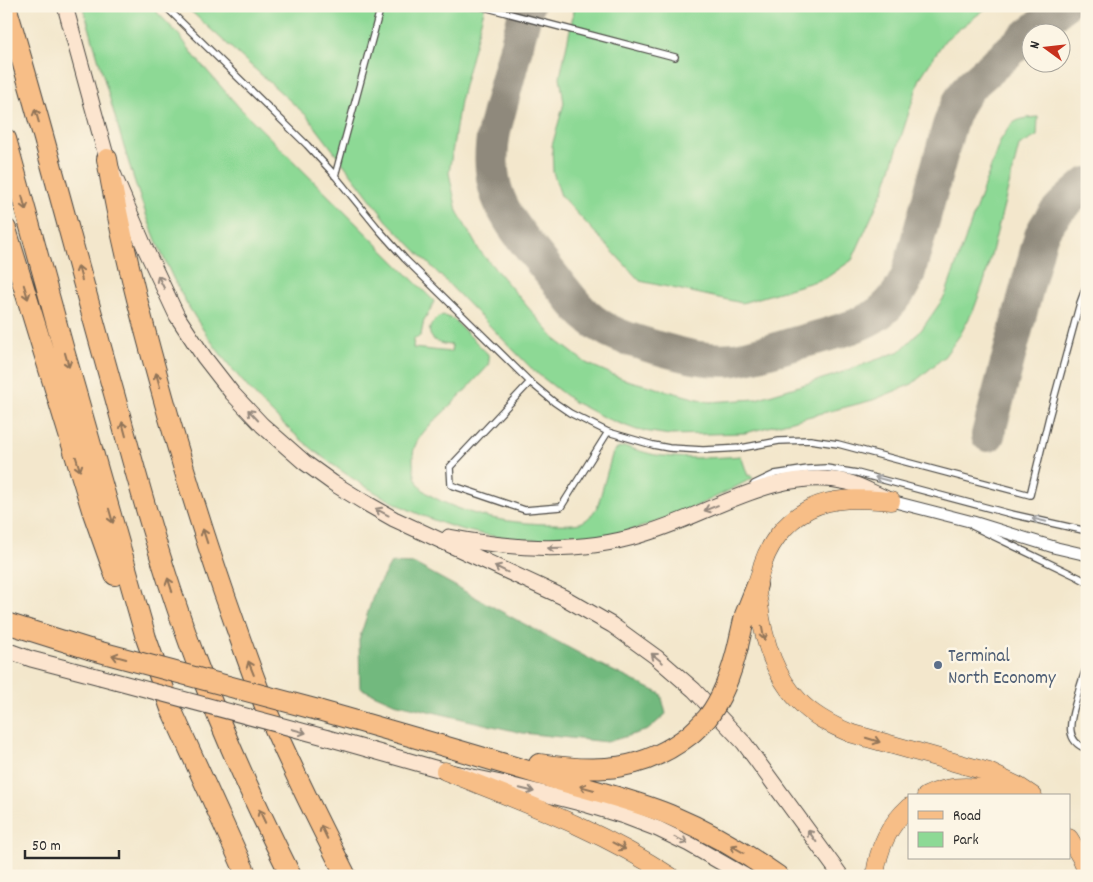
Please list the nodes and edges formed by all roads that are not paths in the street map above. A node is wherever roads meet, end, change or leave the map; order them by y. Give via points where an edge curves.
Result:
1 (6, 6) edge
2 (65, 6) edge
3 (165, 6) edge
4 (382, 6) edge
5 (480, 6) edge
6 (675, 57) dead end
7 (6, 139) edge
8 (107, 159) junction
9 (335, 176) junction
10 (6, 229) edge
11 (1087, 284) edge
12 (530, 382) junction
13 (608, 432) junction
14 (738, 498) junction
15 (891, 500) junction
16 (942, 513) junction
17 (1087, 531) edge
18 (426, 532) junction
19 (1087, 556) edge
20 (1087, 582) edge
21 (757, 585) junction
22 (6, 624) edge
23 (146, 638) junction
24 (6, 650) edge
25 (1087, 667) edge
26 (1087, 673) edge
27 (1081, 683) junction
28 (1087, 749) edge
29 (471, 753) junction
30 (446, 772) junction
31 (931, 794) edge
32 (1006, 794) edge
33 (1030, 794) edge
34 (908, 808) edge
35 (1070, 840) edge
36 (1087, 872) edge
37 (247, 876) edge
38 (291, 876) edge
39 (346, 876) edge
40 (670, 876) edge
41 (745, 876) edge
42 (778, 876) edge
43 (841, 876) edge
44 (875, 876) edge

38 -> 1 highway via 204,684 163,565
2 - 8 main road
3 - 9 lane
4 - 9 lane
5 - 6 lane
7 -> 23 highway
18 -> 8 main road via 394,518 333,483 262,425 232,393 177,316
39 -> 8 highway via 268,711 220,582 146,335 114,203
9 - 12 lane via 399,252
10 -> 23 highway via 92,510 122,596
11 - 13 lane via 1030,496 838,444 810,440 779,441 741,448 702,450 653,446
12 - 13 lane via 570,413
12 - 13 lane via 450,467 451,485 525,510 561,507
14 - 15 main road via 790,480 824,479 847,482
17 -> 14 lane via 826,468 776,474 756,483
14 -> 18 main road via 640,536 592,546 510,546
15 - 16 street
15 - 21 main road via 844,499 809,509 776,537 761,566
16 - 19 street
16 - 20 lane
43 -> 18 main road via 744,743 694,690 656,657 580,606
21 - 29 highway, bridge via 745,615 732,669 717,704 707,718 676,745 639,762 598,769 558,767
21 -> 33 main road via 763,633 770,656 785,685 811,713 850,733 989,772
29 -> 22 highway, bridge
23 - 37 highway via 171,709
24 -> 30 main road, bridge
25 - 27 lane
26 - 27 lane
27 - 28 lane via 1070,728 1075,742
42 -> 29 highway via 725,842 670,815
30 -> 40 main road via 612,842
30 -> 41 main road via 502,783 624,816 689,844
31 - 32 main road via 963,786
34 - 44 main road via 882,845
35 - 36 main road

